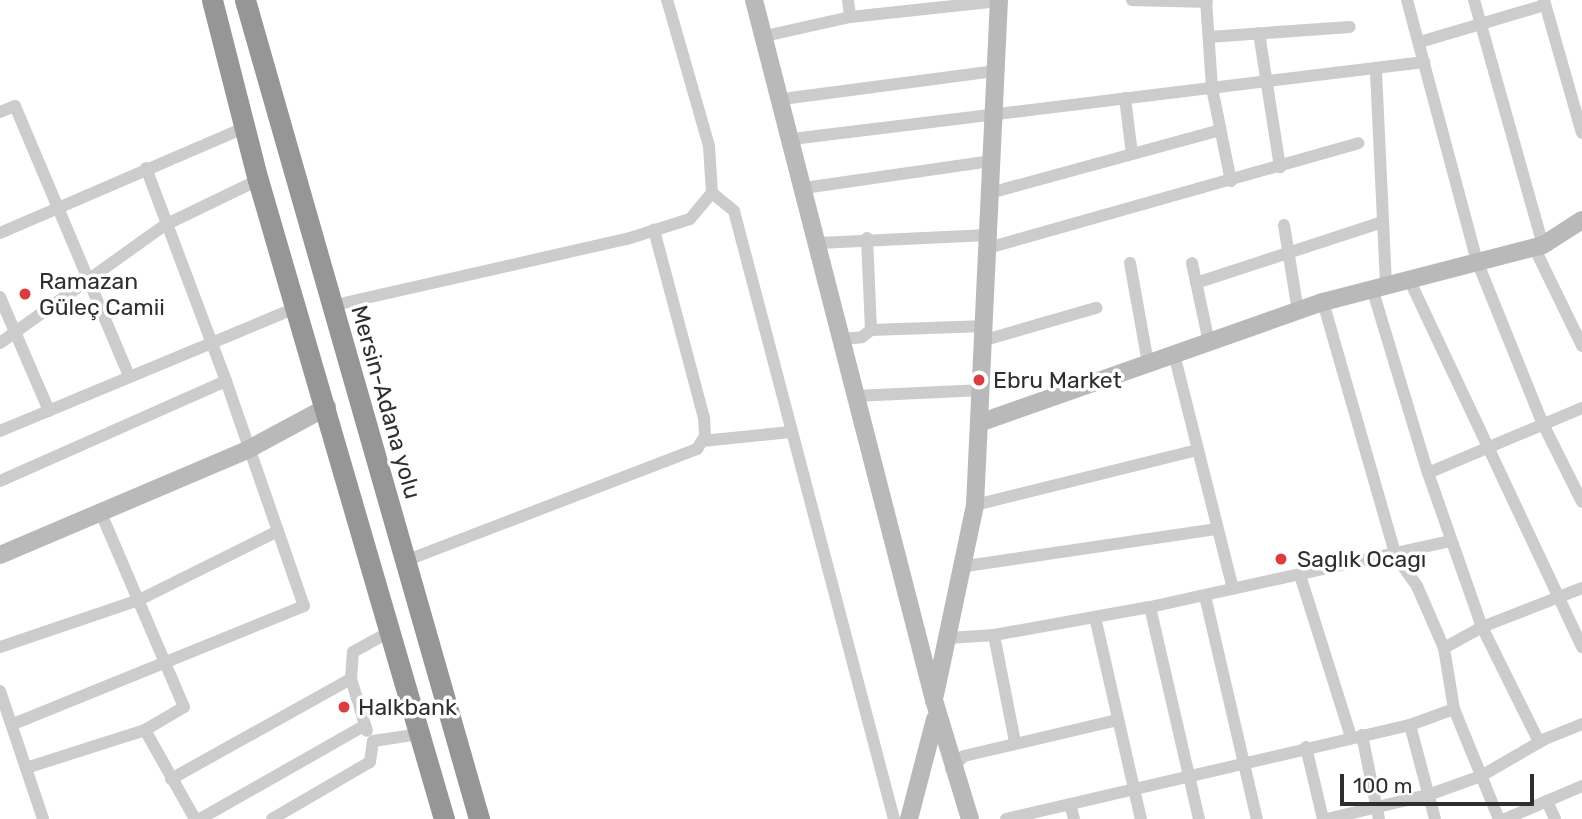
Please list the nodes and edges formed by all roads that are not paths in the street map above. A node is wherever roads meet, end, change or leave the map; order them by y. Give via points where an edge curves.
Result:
1 (212, 0) edge
2 (245, 0) edge
3 (667, 0) edge
4 (754, 0) edge
5 (765, 0) edge
6 (848, 0) edge
7 (1132, 0) edge
8 (1407, 0) edge
9 (1474, 0) edge
10 (999, 1) edge
11 (1206, 1) edge
12 (1545, 2) edge
13 (921, 4) edge
14 (850, 17) junction
15 (1481, 24) junction
16 (1350, 27) dead end
17 (1259, 33) junction
18 (774, 34) junction
19 (1209, 37) junction
20 (1420, 42) junction
21 (1424, 62) junction
22 (996, 71) junction
23 (1376, 72) junction
24 (1266, 83) junction
25 (1212, 88) junction
26 (1125, 97) junction
27 (790, 98) junction
28 (0, 112) edge
29 (995, 112) junction
30 (244, 128) junction
31 (1220, 130) junction
32 (1582, 133) edge
33 (800, 138) junction
34 (1358, 143) dead end
35 (1132, 154) junction
36 (992, 161) junction
37 (1280, 167) junction
38 (145, 168) junction
39 (258, 180) junction
40 (1231, 181) junction
41 (811, 187) junction
42 (990, 192) junction
43 (712, 193) junction
44 (55, 206) junction
45 (1582, 220) edge
46 (1383, 222) junction
47 (165, 225) junction
48 (1284, 225) dead end
49 (654, 230) junction
50 (0, 233) edge
51 (867, 238) junction
52 (989, 242) junction
53 (818, 243) junction
54 (1539, 246) junction
55 (1289, 250) junction
56 (1477, 261) junction
57 (1130, 263) dead end
58 (1192, 263) dead end
59 (1408, 277) junction
60 (89, 278) junction
61 (1196, 283) junction
62 (1379, 286) junction
63 (0, 297) edge
64 (1323, 302) junction
65 (331, 306) junction
66 (296, 308) junction
67 (1096, 308) dead end
68 (1298, 311) junction
69 (871, 330) junction
70 (15, 332) junction
71 (985, 333) junction
72 (841, 340) junction
73 (208, 342) junction
74 (1209, 342) junction
75 (0, 343) edge
76 (1582, 346) edge
77 (1174, 354) junction
78 (1148, 363) junction
79 (129, 376) junction
80 (226, 381) junction
81 (983, 390) junction
82 (855, 396) junction
83 (327, 407) junction
84 (1582, 408) edge
85 (49, 411) junction
86 (982, 422) junction
87 (1543, 424) junction
88 (0, 431) edge
89 (792, 432) junction
90 (702, 441) junction
91 (1488, 446) junction
92 (247, 450) junction
93 (1198, 450) junction
94 (1428, 473) junction
95 (0, 481) edge
96 (1582, 502) edge
97 (975, 505) junction
98 (100, 511) junction
99 (1217, 529) junction
100 (278, 531) junction
101 (1450, 541) junction
102 (0, 555) edge
103 (1396, 557) junction
104 (405, 561) junction
105 (966, 566) junction
106 (1300, 575) junction
107 (1582, 588) edge
108 (1233, 589) junction
109 (1205, 596) junction
110 (1557, 598) junction
111 (139, 600) junction
112 (1150, 607) junction
113 (1095, 617) junction
114 (1482, 628) junction
115 (391, 631) junction
116 (994, 635) junction
117 (949, 638) junction
118 (0, 647) edge
119 (1582, 647) edge
120 (1444, 648) junction
121 (164, 665) junction
122 (351, 679) junction
123 (0, 691) edge
124 (934, 700) junction
125 (1454, 709) junction
126 (935, 719) junction
127 (1117, 720) junction
128 (13, 724) junction
129 (1582, 724) edge
130 (1410, 725) junction
131 (364, 726) junction
132 (145, 730) junction
133 (420, 734) junction
134 (1357, 736) junction
135 (373, 741) junction
136 (1016, 742) junction
137 (1539, 742) junction
138 (1306, 747) junction
139 (1247, 761) junction
140 (26, 768) junction
141 (952, 768) junction
142 (1187, 775) junction
143 (1481, 776) junction
144 (171, 779) junction
145 (1582, 786) edge
146 (1134, 788) junction
147 (1428, 795) junction
148 (1547, 801) junction
149 (1070, 804) junction
150 (1378, 813) edge
151 (43, 819) edge
152 (195, 819) edge
153 (200, 819) edge
154 (272, 819) edge
155 (444, 819) edge
156 (479, 819) edge
157 (894, 819) edge
158 (909, 819) edge
159 (962, 819) edge
160 (970, 819) edge
161 (1006, 819) edge
162 (1074, 819) edge
163 (1141, 819) edge
164 (1199, 819) edge
165 (1257, 819) edge
166 (1325, 819) edge
167 (1436, 819) edge
168 (1499, 819) edge
169 (1505, 819) edge
170 (1555, 819) edge

1 - 30 highway
2 - 65 highway, Mersin-Adana yolu
3 - 43 street via 709,146
4 - 53 main road via 802,197
5 - 18 main road
6 - 14 street
7 - 11 street
8 - 20 street
9 - 15 street
10 - 13 street
10 - 22 main road
11 - 19 street
12 - 15 street
12 - 32 street
13 - 14 street
14 - 18 street
15 - 20 street
15 - 54 street
16 - 17 street
17 - 19 street
17 - 24 street
18 - 27 main road
19 - 25 street
20 - 21 street
21 - 23 street
21 - 56 street
22 - 27 street
22 - 29 main road
23 - 24 street
23 - 46 street
24 - 25 street
24 - 37 street
25 - 26 street
25 - 31 street
26 - 29 street
26 - 35 street
27 - 33 main road
28 - 44 street via 15,106
29 - 33 street
29 - 36 main road
30 - 38 street
30 - 39 highway
31 - 35 street
31 - 40 street
33 - 41 main road
34 - 37 street
35 - 42 street
36 - 41 street
36 - 42 main road
37 - 40 street
38 - 44 street
38 - 47 street
39 - 47 street
39 - 66 highway
40 - 52 street
41 - 53 main road
42 - 52 main road
43 - 49 street via 690,219
43 - 89 street via 734,211
44 - 50 street
44 - 60 street
45 - 54 main road
46 - 55 street
46 - 62 street
47 - 60 street
47 - 73 street
48 - 55 street
49 - 65 street
49 - 90 street via 704,418
51 - 52 street
51 - 53 street
51 - 69 street
52 - 71 main road
53 - 72 main road
54 - 56 main road
54 - 76 street
55 - 61 street
55 - 68 street
56 - 59 main road
56 - 87 street
57 - 78 street
58 - 61 street
59 - 62 main road
59 - 91 street
60 - 70 street
60 - 79 street
61 - 74 street
62 - 64 main road
62 - 94 street
63 - 70 street
64 - 68 main road
64 - 103 street
65 - 104 highway, Mersin-Adana yolu
66 - 73 street
66 - 83 highway
67 - 71 street
68 - 74 main road
69 - 71 street
69 - 72 street via 862,337
70 - 75 street
70 - 85 street
71 - 81 main road
72 - 82 main road
73 - 79 street
73 - 80 street
74 - 77 main road
77 - 78 main road
77 - 93 street
78 - 86 main road
79 - 85 street
80 - 92 street
80 - 95 street
81 - 82 street
81 - 86 main road
82 - 124 main road
83 - 92 main road
83 - 115 highway
84 - 87 street
85 - 88 street
86 - 97 main road
87 - 91 street
87 - 96 street
89 - 90 street
89 - 157 street
90 - 104 street via 697,449
91 - 94 street
91 - 110 street
92 - 98 main road
92 - 100 street
93 - 97 street
93 - 99 street
94 - 101 street
97 - 105 main road
98 - 102 main road
98 - 111 street
99 - 105 street
99 - 108 street
100 - 111 street
100 - 121 street via 304,606
101 - 103 street
101 - 114 street
103 - 106 street
103 - 120 street via 1417,586
104 - 156 highway, Mersin-Adana yolu
105 - 117 main road
106 - 108 street
106 - 134 street
107 - 110 street
108 - 109 street
109 - 112 street
109 - 139 street
110 - 114 street
110 - 119 street
111 - 118 street
111 - 121 street
112 - 113 street
112 - 142 street
113 - 116 street
113 - 127 street
114 - 120 street
114 - 137 street
115 - 122 street via 353,652
115 - 133 highway
116 - 117 street
116 - 136 street
117 - 124 main road
120 - 125 street
121 - 128 street
121 - 132 street via 184,707
122 - 131 street
122 - 144 street
123 - 128 street
124 - 126 main road
124 - 141 main road
125 - 130 street
125 - 143 street
126 - 141 main road
126 - 158 main road
127 - 136 street
127 - 146 street
128 - 140 street
129 - 137 street
130 - 134 street
130 - 147 street
131 - 135 street
131 - 153 street
132 - 140 street
132 - 144 street
133 - 135 street
133 - 155 highway
134 - 138 street
134 - 150 street
135 - 154 street via 370,762
136 - 141 street
137 - 143 street
138 - 139 street
138 - 166 street
139 - 142 street
139 - 165 street
140 - 151 street
141 - 159 main road
141 - 160 main road
142 - 146 street
142 - 164 street
143 - 147 street
143 - 168 street
144 - 152 street
145 - 148 street
146 - 149 street
146 - 163 street
147 - 150 street
147 - 167 street
148 - 169 street
148 - 170 street
149 - 161 street
149 - 162 street
150 - 166 street

